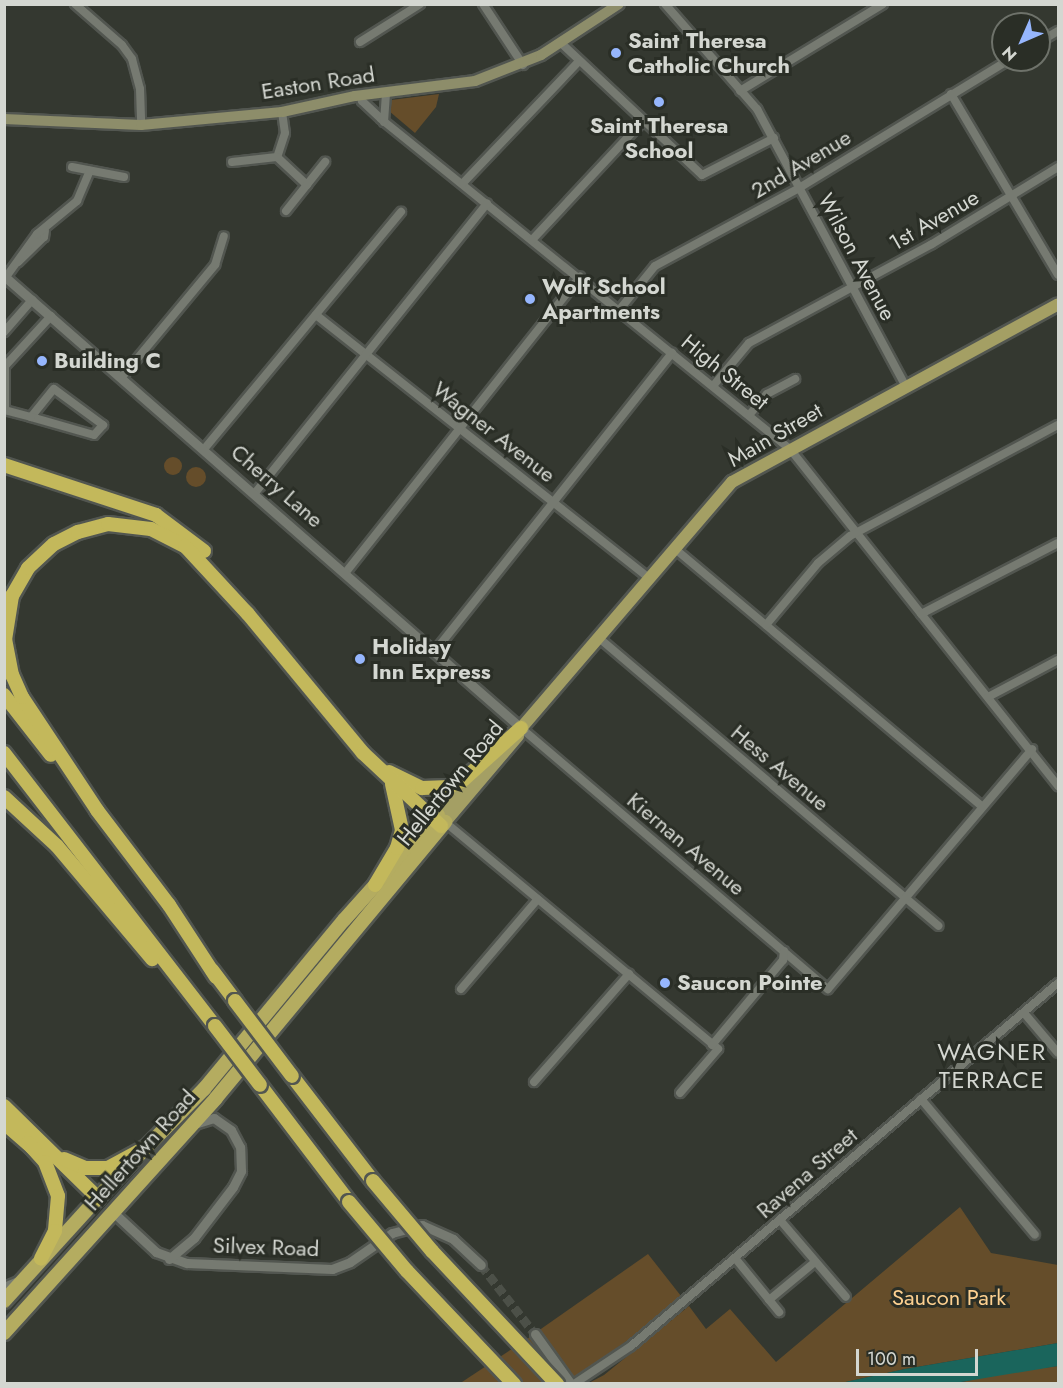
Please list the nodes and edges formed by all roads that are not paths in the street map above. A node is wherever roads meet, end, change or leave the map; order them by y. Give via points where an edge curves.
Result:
1 (75, 4) edge
2 (420, 4) edge
3 (483, 4) edge
4 (619, 4) edge
5 (665, 4) edge
6 (883, 4) edge
7 (868, 8) edge
8 (360, 42) dead end
9 (561, 43) junction
10 (579, 61) junction
11 (523, 65) junction
12 (991, 71) edge
13 (740, 91) junction
14 (386, 92) junction
15 (951, 94) junction
16 (361, 95) junction
17 (282, 112) junction
18 (4, 119) edge
19 (382, 121) junction
20 (643, 122) junction
21 (141, 125) junction
22 (774, 138) junction
23 (277, 157) junction
24 (232, 162) dead end
25 (325, 162) dead end
26 (72, 167) dead end
27 (1059, 167) edge
28 (90, 171) junction
29 (124, 177) dead end
30 (463, 183) junction
31 (307, 185) junction
32 (799, 188) junction
33 (1011, 195) junction
34 (487, 203) junction
35 (286, 211) dead end
36 (401, 212) dead end
37 (224, 236) dead end
38 (532, 240) junction
39 (1059, 275) edge
40 (5, 277) edge
41 (580, 277) junction
42 (853, 287) junction
43 (32, 300) junction
44 (1059, 304) edge
45 (620, 309) junction
46 (316, 315) junction
47 (51, 316) junction
48 (4, 332) edge
49 (672, 353) junction
50 (366, 356) junction
51 (5, 366) edge
52 (122, 377) junction
53 (795, 379) dead end
54 (713, 386) junction
55 (906, 387) junction
56 (5, 410) edge
57 (750, 414) junction
58 (31, 417) junction
59 (1059, 425) edge
60 (459, 428) junction
61 (205, 448) junction
62 (790, 449) junction
63 (4, 465) edge
64 (255, 493) junction
65 (551, 500) junction
66 (855, 533) junction
67 (1059, 543) edge
68 (674, 548) junction
69 (346, 572) junction
70 (649, 578) junction
71 (921, 614) junction
72 (766, 625) junction
73 (598, 638) junction
74 (435, 651) junction
75 (1059, 660) edge
76 (4, 695) edge
77 (988, 697) junction
78 (521, 728) junction
79 (1032, 749) junction
80 (4, 753) edge
81 (390, 777) junction
82 (1059, 786) edge
83 (4, 797) edge
84 (982, 806) junction
85 (439, 821) junction
86 (375, 885) junction
87 (905, 898) junction
88 (538, 899) junction
89 (938, 926) dead end
90 (783, 951) junction
91 (629, 974) junction
92 (216, 977) junction
93 (1059, 983) edge
94 (461, 988) dead end
95 (1024, 1013) junction
96 (212, 1028) junction
97 (712, 1045) junction
98 (1059, 1053) edge
99 (534, 1082) dead end
100 (680, 1093) dead end
101 (921, 1099) junction
102 (4, 1106) edge
103 (4, 1123) edge
104 (183, 1136) junction
105 (28, 1143) junction
106 (145, 1148) junction
107 (55, 1153) junction
108 (98, 1198) junction
109 (113, 1212) junction
110 (780, 1220) junction
111 (1035, 1235) dead end
112 (735, 1258) junction
113 (41, 1259) junction
114 (170, 1259) junction
115 (815, 1262) junction
116 (481, 1265) tunnel mouth
117 (23, 1280) junction
118 (4, 1287) edge
119 (846, 1298) dead end
120 (769, 1300) junction
121 (4, 1301) edge
122 (779, 1312) dead end
123 (4, 1333) edge
124 (535, 1334) tunnel mouth
125 (514, 1383) edge
126 (557, 1383) edge
127 (573, 1383) edge

1 - 21 street via 122,45 132,59 140,89
2 - 8 street
3 - 11 street
4 - 9 main road, Easton Road
5 - 13 street, Wilson Avenue
6 - 7 street
7 - 13 street
9 - 10 street
9 - 11 main road, Easton Road
10 - 20 street
10 - 30 street
11 - 14 main road, Easton Road via 475,81
12 - 15 street, 2nd Avenue
13 - 22 street, Wilson Avenue
14 - 16 main road, Easton Road
14 - 19 street
15 - 32 street, 2nd Avenue
15 - 33 street
16 - 17 main road, Easton Road
16 - 19 street, High Street
17 - 21 main road, Easton Road
17 - 23 street via 285,133
18 - 21 main road, Easton Road
19 - 30 street, High Street
20 - 22 street via 702,175
20 - 38 street
22 - 32 street, Wilson Avenue
23 - 24 street
23 - 31 street
25 - 31 street
26 - 28 street
27 - 33 street, 1st Avenue
28 - 29 street via 104,170
28 - 40 street via 77,201
30 - 34 street, High Street
31 - 35 street
32 - 42 street, Wilson Avenue
32 - 45 street, 2nd Avenue via 655,266
33 - 39 street
33 - 42 street, 1st Avenue
34 - 38 street, High Street
34 - 50 street
36 - 46 street
37 - 52 street via 215,265
38 - 41 street, High Street
40 - 43 street, Cherry Lane
41 - 45 street, High Street
41 - 60 street
42 - 54 street, 1st Avenue via 749,343
42 - 55 street, Wilson Avenue
43 - 47 street, Cherry Lane
43 - 48 street
44 - 55 main road, Main Street
45 - 49 street, High Street
46 - 50 street, Wagner Avenue
46 - 61 street
47 - 51 street
47 - 52 street, Cherry Lane
49 - 54 street, High Street
49 - 65 street
50 - 60 street, Wagner Avenue
50 - 64 street
51 - 56 street
52 - 61 street, Cherry Lane
53 - 57 street via 768,394
54 - 57 street, High Street
55 - 62 main road, Main Street
56 - 58 street
57 - 62 street, High Street
58 - 58 street via 94,435 103,425 54,389
59 - 66 street
60 - 65 street, Wagner Avenue
60 - 69 street
61 - 64 street, Cherry Lane
62 - 66 street, High Street
62 - 68 main road, Main Street via 732,482
63 - 81 highway via 149,512 185,534 213,561
64 - 69 street, Cherry Lane
65 - 70 street, Wagner Avenue
65 - 74 street
66 - 71 street, High Street
66 - 72 street via 818,563
67 - 71 street
68 - 70 main road, Main Street
68 - 72 street
69 - 74 street, Cherry Lane
70 - 73 main road, Main Street
71 - 77 street, High Street
72 - 84 street
73 - 78 main road, Main Street
73 - 87 street, Hess Avenue
74 - 78 street, Cherry Lane
75 - 77 street
76 - 92 highway
77 - 79 street, High Street
78 - 81 highway via 463,780 449,787 422,788
78 - 85 main road, Hellertown Road
78 - 90 street, Kiernan Avenue
79 - 82 street, High Street
79 - 84 street
80 - 96 highway
81 - 85 highway
81 - 86 highway via 402,830 397,848
81 - 92 highway via 211,572 178,541 151,529 108,524 63,539 35,560 12,596 5,628 6,653 17,687 96,810 169,905
83 - 96 highway via 57,846
84 - 87 street
85 - 86 highway, Hellertown Road
85 - 88 street
85 - 104 highway, Hellertown Road
86 - 106 highway, Hellertown Road via 209,1083
87 - 89 street, Hess Avenue
87 - 90 street, Kiernan Avenue via 828,988
88 - 91 street
88 - 94 street
90 - 97 street via 783,960
91 - 97 street
91 - 99 street
92 - 126 highway, bridge via 373,1181 432,1251
93 - 95 street, Ravena Street
95 - 98 street
95 - 101 street, Ravena Street
96 - 125 highway, bridge via 407,1271
97 - 100 street via 718,1049
101 - 110 street, Ravena Street
101 - 111 street
102 - 107 highway
103 - 105 highway
104 - 109 highway, Hellertown Road
104 - 114 street via 203,1119 219,1120 236,1138 241,1167 235,1184 202,1227
105 - 108 highway
105 - 113 highway via 45,1162 58,1196 55,1231
106 - 107 highway via 123,1163 101,1168 79,1166
106 - 108 highway, Hellertown Road
107 - 108 highway
108 - 109 highway
108 - 113 highway, Hellertown Road
109 - 114 street, Silvex Road
109 - 123 highway, Hellertown Road
110 - 112 street, Ravena Street
110 - 115 street
112 - 120 street
112 - 127 street, Ravena Street via 631,1346
113 - 117 highway, Hellertown Road
114 - 116 street, Silvex Road via 211,1265 332,1269 350,1262 392,1233 422,1225 453,1239
115 - 119 street
115 - 120 street
117 - 118 street
117 - 121 highway, Hellertown Road
120 - 122 street
124 - 127 street

